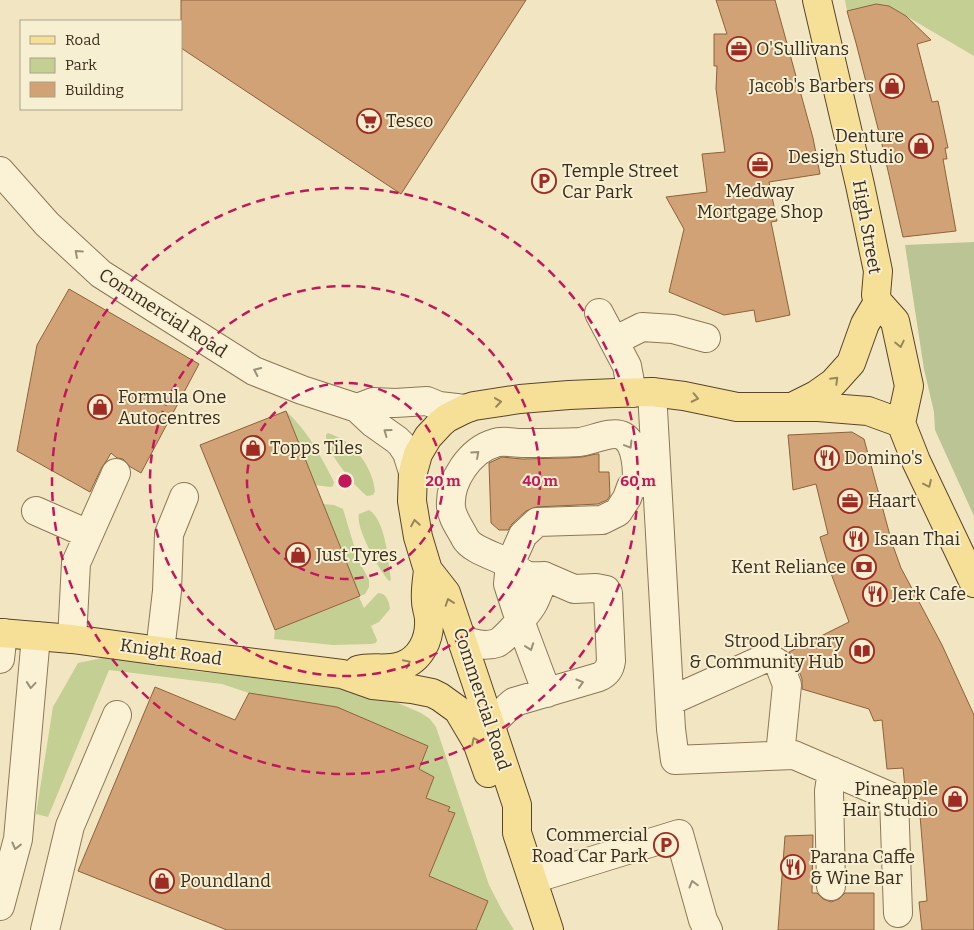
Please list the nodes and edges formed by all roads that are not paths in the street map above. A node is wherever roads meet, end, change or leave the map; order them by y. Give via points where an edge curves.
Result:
1 (817, 0) edge
2 (0, 172) edge
3 (878, 302) junction
4 (599, 313) dead end
5 (706, 338) dead end
6 (614, 341) junction
7 (642, 393) junction
8 (794, 406) junction
9 (357, 408) junction
10 (464, 409) junction
11 (901, 423) junction
12 (413, 472) junction
13 (116, 473) dead end
14 (184, 497) dead end
15 (36, 511) dead end
16 (88, 534) junction
17 (510, 564) junction
18 (428, 570) junction
19 (544, 576) junction
20 (974, 583) edge
21 (520, 621) junction
22 (36, 636) junction
23 (72, 639) junction
24 (462, 639) junction
25 (1, 641) edge
26 (160, 651) junction
27 (342, 674) junction
28 (547, 692) junction
29 (670, 701) junction
30 (118, 716) dead end
31 (490, 723) junction
32 (780, 755) junction
33 (832, 771) junction
34 (517, 832) junction
35 (533, 879) junction
36 (831, 886) dead end
37 (0, 906) edge
38 (898, 913) dead end
39 (45, 930) edge
40 (549, 930) edge
41 (708, 930) edge

1 - 3 main road, High Street via 878,271
9 -> 2 street, Commercial Road via 254,371 101,274 46,224
8 -> 3 main road, Commercial Road via 833,383 851,363 865,324
3 -> 11 main road via 895,321 909,386
4 - 6 street
5 - 6 street via 672,329 642,327
6 - 7 street
7 -> 8 main road, Commercial Road via 684,396 737,407
10 -> 7 main road, Commercial Road via 520,399
7 - 29 street
8 - 11 main road, Commercial Road via 868,411
9 - 10 street, Commercial Road via 373,402 425,401
12 -> 9 street, Commercial Road via 401,444
10 - 12 main road, Commercial Road via 447,418 428,437
11 -> 20 main road
18 -> 12 main road, Commercial Road via 416,530
13 - 16 street
14 - 26 street via 169,534
15 - 16 street
16 - 23 street via 76,563
17 -> 17 street via 468,544 453,516 451,498 454,487 471,459 480,450 498,442 579,442 613,434 625,438 636,458 636,485 631,487 618,512 602,520 536,522 523,535
17 - 19 street via 527,576
17 - 21 street via 508,584
24 -> 18 main road, Commercial Road via 446,593
27 -> 18 main road, Knight Road via 366,668 398,667 415,659 421,652 429,632
19 - 21 street via 534,603
28 -> 19 street via 602,676 609,669 611,656 606,590 574,589
21 - 24 street via 498,642 476,644
21 -> 28 street
22 - 23 main road, Knight Road
22 - 25 main road, Knight Road
22 -> 37 street via 18,839
23 - 26 main road, Knight Road
24 - 31 main road, Commercial Road
26 - 27 main road, Knight Road
34 -> 27 main road, Knight Road via 501,810 477,742 458,710 432,693 373,685
28 - 31 street via 514,702
29 - 32 street via 675,760
29 - 32 street via 768,657 779,664 787,685
30 - 39 street via 70,826
31 - 34 main road, Commercial Road via 516,805
32 - 33 street via 794,755
33 - 36 street via 829,791
33 - 38 street via 894,798
34 - 35 main road, Commercial Road
35 - 40 main road, Commercial Road
41 -> 35 street via 679,834

